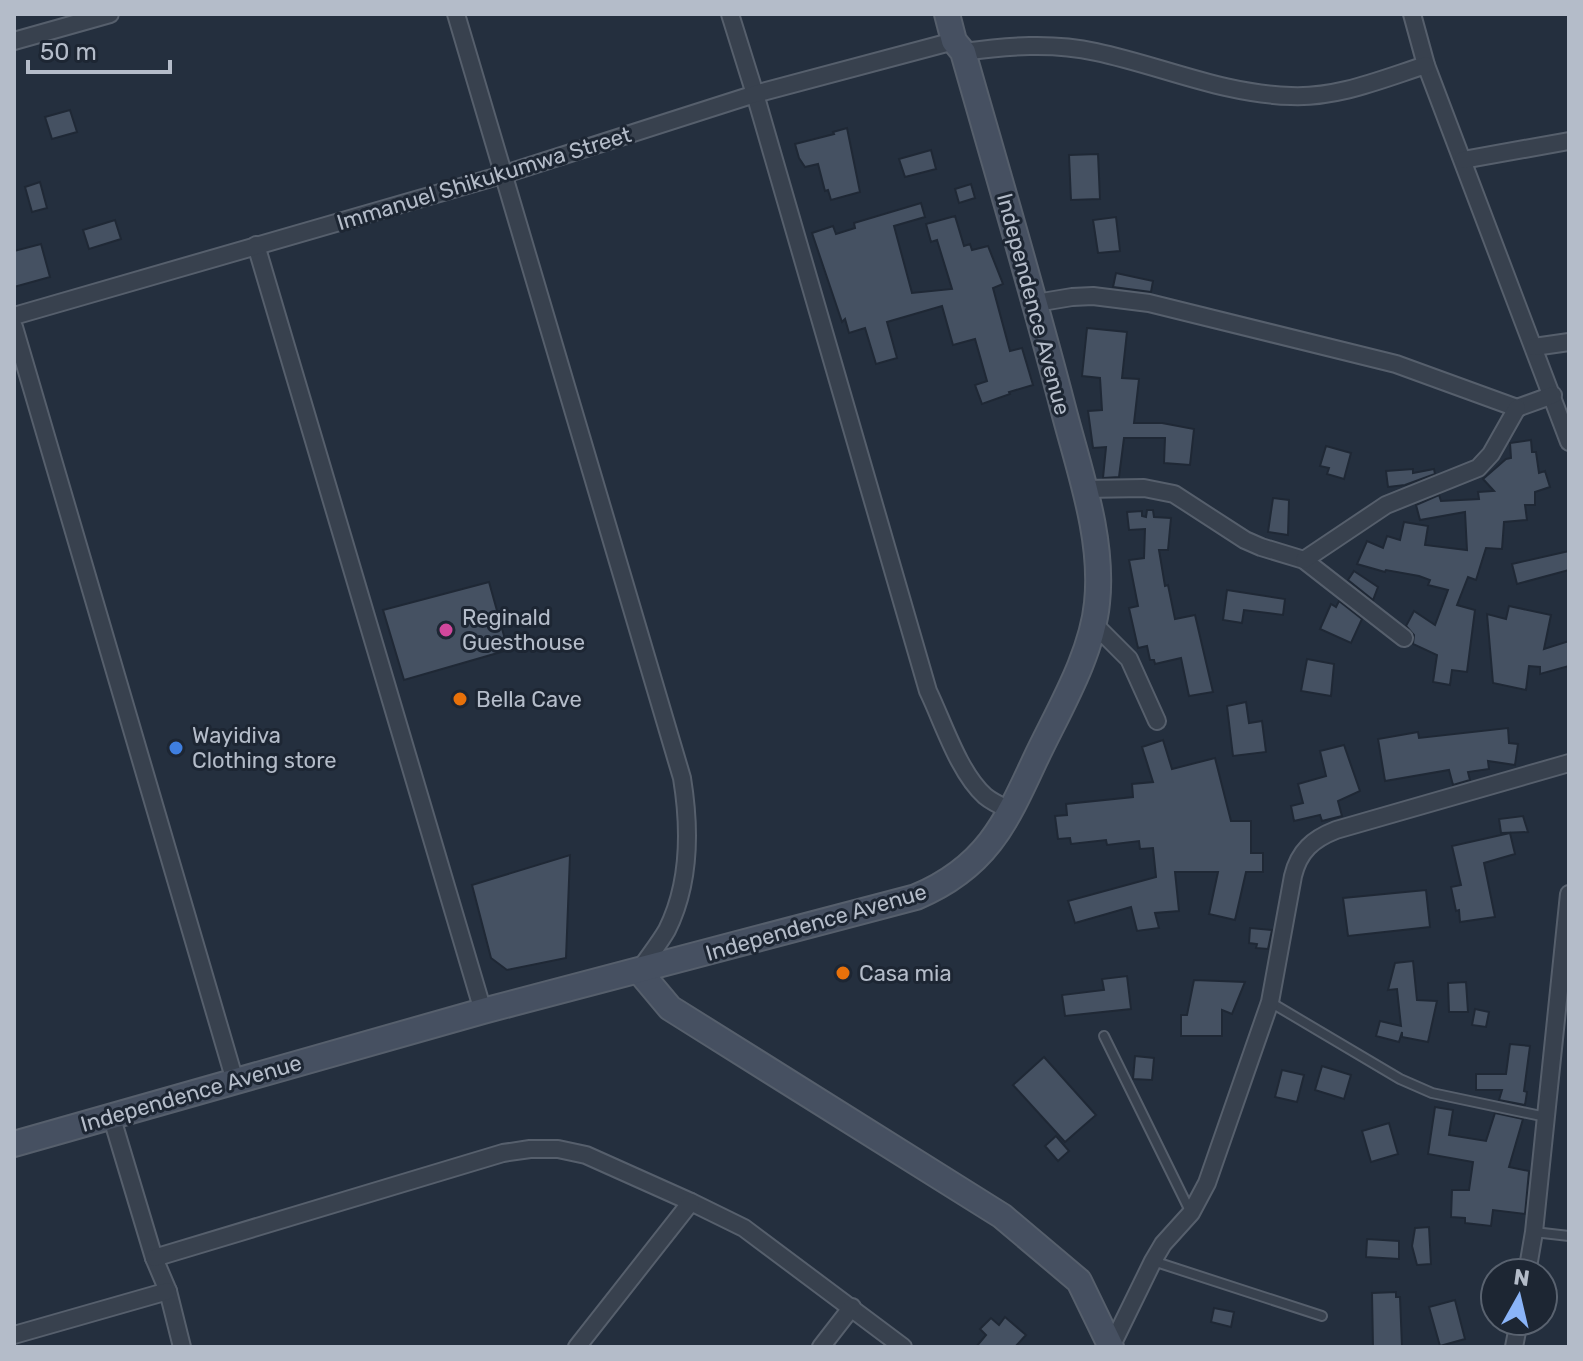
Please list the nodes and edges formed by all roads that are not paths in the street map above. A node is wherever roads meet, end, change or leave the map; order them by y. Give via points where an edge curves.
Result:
1 (110, 14) edge
2 (456, 14) edge
3 (730, 14) edge
4 (947, 14) edge
5 (1412, 14) edge
6 (14, 41) edge
7 (958, 47) junction
8 (1426, 65) junction
9 (755, 94) junction
10 (1569, 141) edge
11 (1463, 160) junction
12 (502, 175) junction
13 (256, 245) junction
14 (1036, 303) junction
15 (14, 316) edge
16 (14, 327) edge
17 (1569, 342) edge
18 (1534, 347) junction
19 (1553, 395) junction
20 (1517, 408) junction
21 (1569, 442) edge
22 (1084, 489) junction
23 (1304, 560) junction
24 (1093, 623) junction
25 (1404, 638) dead end
26 (1157, 721) dead end
27 (1569, 763) edge
28 (1012, 811) junction
29 (1569, 894) edge
30 (639, 971) junction
31 (1270, 1002) junction
32 (483, 1011) junction
33 (1104, 1036) dead end
34 (235, 1081) junction
35 (111, 1115) junction
36 (1546, 1117) junction
37 (14, 1144) edge
38 (691, 1202) junction
39 (1191, 1213) junction
40 (1534, 1232) junction
41 (1569, 1236) edge
42 (1530, 1257) edge
43 (154, 1258) junction
44 (1153, 1261) junction
45 (168, 1291) junction
46 (852, 1307) junction
47 (1322, 1316) dead end
48 (14, 1335) edge
49 (182, 1347) edge
50 (577, 1347) edge
51 (821, 1347) edge
52 (903, 1347) edge
53 (1111, 1347) edge

1 - 6 street
2 - 12 street
3 - 9 street
4 - 7 street, Independence Avenue
5 - 8 street
7 - 8 street, Immanuel Shikukumwa Street via 1033,45 1093,51 1233,90 1293,96 1351,89
7 - 9 street, Immanuel Shikukumwa Street
7 - 14 street, Independence Avenue
8 - 11 street
9 - 12 street, Immanuel Shikukumwa Street
9 - 28 street via 928,691 977,788
10 - 11 street
11 - 18 street
12 - 13 street, Immanuel Shikukumwa Street
12 - 30 street via 682,778 687,828 682,878 667,929
13 - 15 street, Immanuel Shikukumwa Street
13 - 32 street
14 - 20 street via 1093,296 1149,303 1396,364
14 - 22 street, Independence Avenue
16 - 34 street
17 - 18 street
18 - 19 street
19 - 20 street
19 - 21 street
20 - 23 street via 1478,468 1386,505
22 - 23 street via 1144,488 1174,494 1245,540
22 - 24 street, Independence Avenue via 1099,574
23 - 25 street
24 - 26 street via 1129,659
24 - 28 street, Independence Avenue
27 - 31 street via 1336,830 1314,841 1297,861
28 - 30 street, Independence Avenue via 973,863 927,893
29 - 36 street
30 - 32 street, Independence Avenue
30 - 53 street via 670,1008 1002,1216 1079,1281
31 - 36 lane via 1432,1093
31 - 39 street via 1207,1183
32 - 34 street, Independence Avenue
33 - 39 lane
34 - 35 street, Independence Avenue
35 - 37 street, Independence Avenue
35 - 43 street
36 - 40 street
38 - 43 street via 586,1155 530,1149
38 - 46 street via 744,1228
38 - 50 street
39 - 44 street
40 - 41 lane
40 - 42 street
43 - 45 street
44 - 47 lane
44 - 53 street
45 - 48 street
45 - 49 street
46 - 51 street
46 - 52 street

